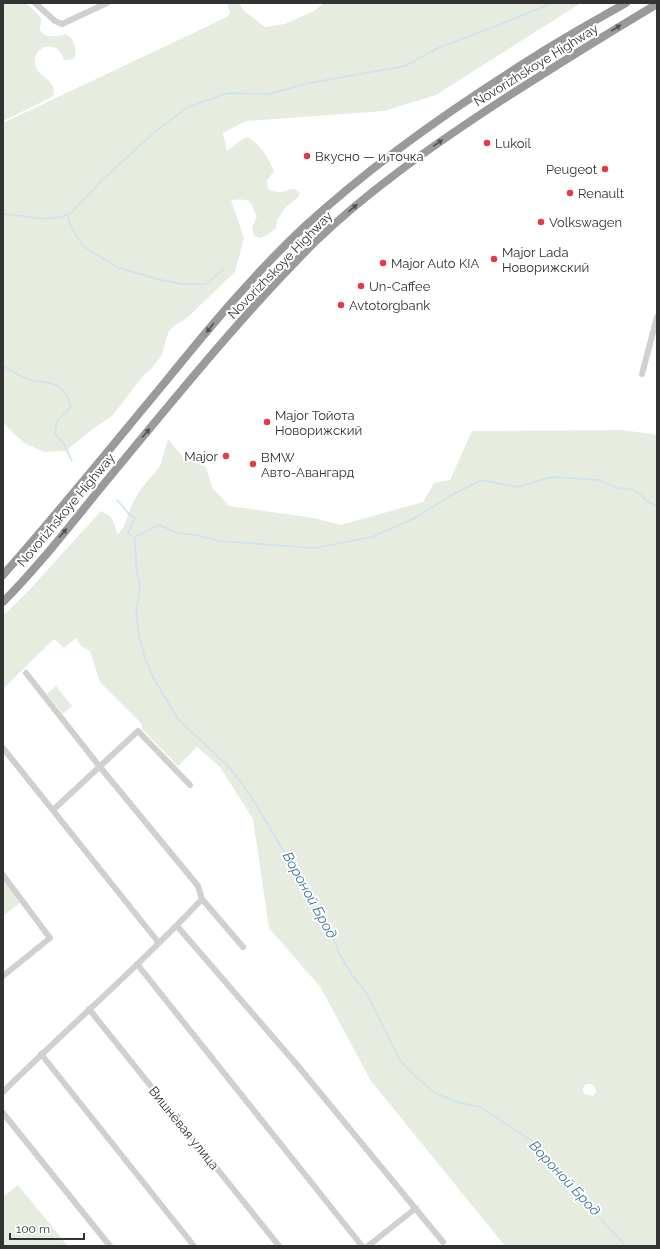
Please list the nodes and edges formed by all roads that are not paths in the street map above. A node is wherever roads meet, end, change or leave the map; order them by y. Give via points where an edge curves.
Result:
1 (35, 3) edge
2 (107, 3) edge
3 (626, 3) edge
4 (657, 4) edge
5 (657, 317) edge
6 (642, 374) dead end
7 (3, 575) edge
8 (3, 602) edge
9 (26, 673) dead end
10 (3, 748) edge
11 (100, 767) junction
12 (190, 784) dead end
13 (53, 810) junction
14 (3, 875) edge
15 (202, 900) junction
16 (177, 926) junction
17 (159, 943) junction
18 (243, 947) dead end
19 (137, 964) junction
20 (3, 976) edge
21 (89, 1009) junction
22 (41, 1054) junction
23 (3, 1092) edge
24 (3, 1113) edge
25 (416, 1208) junction
26 (443, 1242) dead end
27 (110, 1246) edge
28 (194, 1246) edge
29 (279, 1246) edge
30 (362, 1246) edge
31 (368, 1246) edge

1 - 2 street via 62,24
3 -> 7 highway, Novorizhskoye Highway via 527,61 400,147 304,228 224,310 45,528
8 -> 4 highway, Novorizhskoye Highway via 257,305 340,219 390,178 461,127
5 - 6 street
9 - 11 street
10 - 13 street
11 - 12 street via 138,731
11 - 13 street
11 - 15 street via 198,886
13 - 17 street
14 - 20 street via 50,938
15 - 16 street
15 - 18 street
16 - 17 street
16 - 25 street
17 - 19 street
19 - 21 street
19 - 30 street
21 - 22 street
21 - 29 street, Вишнёвая улица
22 - 23 street
22 - 28 street
24 - 27 street
25 - 26 street
25 - 31 street

